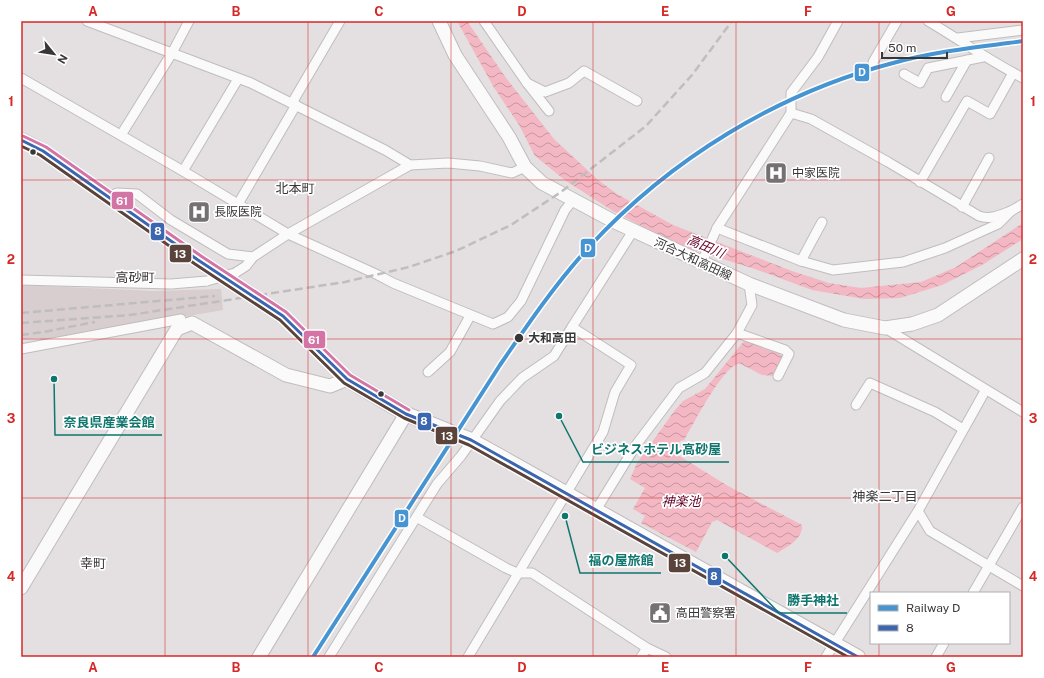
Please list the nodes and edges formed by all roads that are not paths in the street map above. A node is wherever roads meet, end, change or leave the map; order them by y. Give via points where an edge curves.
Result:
1 (86, 21) edge
2 (189, 21) edge
3 (340, 21) edge
4 (439, 21) edge
5 (484, 21) edge
6 (838, 21) edge
7 (897, 21) edge
8 (928, 21) edge
9 (1023, 30) edge
10 (958, 38) junction
11 (172, 53) junction
12 (983, 57) junction
13 (967, 60) junction
14 (873, 62) dead end
15 (1013, 73) junction
16 (904, 74) dead end
17 (21, 78) edge
18 (1023, 78) edge
19 (238, 79) junction
20 (527, 83) junction
21 (946, 97) dead end
22 (637, 101) dead end
23 (294, 104) junction
24 (549, 111) dead end
25 (790, 113) junction
26 (121, 135) junction
27 (21, 140) edge
28 (989, 158) dead end
29 (410, 165) junction
30 (525, 166) junction
31 (183, 171) junction
32 (920, 182) junction
33 (110, 197) junction
34 (574, 199) junction
35 (238, 204) junction
36 (1023, 204) edge
37 (962, 206) junction
38 (1011, 211) junction
39 (822, 222) dead end
40 (633, 231) junction
41 (715, 232) junction
42 (288, 234) junction
43 (253, 257) junction
44 (1023, 259) edge
45 (702, 262) junction
46 (801, 262) junction
47 (21, 280) edge
48 (749, 284) junction
49 (470, 316) junction
50 (572, 328) junction
51 (885, 328) junction
52 (177, 329) junction
53 (737, 333) junction
54 (21, 349) edge
55 (428, 372) dead end
56 (778, 376) dead end
57 (347, 379) junction
58 (985, 391) junction
59 (856, 405) dead end
60 (1023, 412) edge
61 (406, 414) junction
62 (963, 429) junction
63 (471, 440) junction
64 (565, 494) junction
65 (1023, 507) edge
66 (596, 510) junction
67 (918, 511) junction
68 (418, 518) junction
69 (988, 567) junction
70 (517, 573) junction
71 (1023, 586) edge
72 (21, 588) edge
73 (975, 592) edge
74 (834, 643) junction
75 (943, 644) edge
76 (647, 648) junction
77 (258, 657) edge
78 (329, 657) edge
79 (468, 657) edge
80 (641, 657) edge
81 (666, 657) edge
82 (826, 657) edge
83 (858, 657) edge
84 (936, 657) edge

1 - 11 street
2 - 11 street
3 - 23 street
4 - 30 street, 河合大和高田線 via 455,55
5 - 20 street
6 - 25 street via 818,57 791,93
7 - 14 street
8 - 10 street
9 - 10 street
10 - 12 street
11 - 19 street
11 - 26 street
12 - 13 street
12 - 15 street
13 - 16 street via 928,68 920,83
13 - 21 street
15 - 18 street
15 - 32 street via 990,114 967,101
17 - 26 street
19 - 23 street
19 - 31 street
20 - 22 street via 545,92 569,83 584,71
20 - 24 street
23 - 29 street
23 - 35 street
25 - 32 street via 811,119
25 - 41 street
26 - 31 street
27 - 33 main road via 43,151
28 - 37 street
29 - 30 street via 448,163 512,173
29 - 42 street
30 - 34 street, 河合大和高田線 via 542,183
31 - 35 street
32 - 37 street
33 - 43 street via 116,193 137,194 171,220 228,254
33 - 57 main road via 198,260 283,316
34 - 40 street, 河合大和高田線
34 - 49 street via 565,210 521,301 508,317 493,324
35 - 42 street
36 - 38 street
37 - 38 street via 986,218 994,218
38 - 46 street via 998,224 945,248 903,262 832,270
39 - 46 street
40 - 45 street, 河合大和高田線
40 - 50 street
41 - 45 street
41 - 46 street
42 - 43 street
42 - 49 street
43 - 47 street, bridge via 246,266 235,273 207,281 171,284
44 - 51 street, 河合大和高田線 via 938,315 912,324
45 - 48 street, 河合大和高田線
48 - 51 street, 河合大和高田線 via 844,320
48 - 53 street via 752,305
49 - 55 street via 450,352
50 - 63 street via 554,356 522,378 500,401
50 - 64 street via 631,365 615,392 603,432
51 - 58 street
52 - 54 street via 181,319
52 - 57 street via 192,323 286,375 330,386
52 - 72 street
53 - 56 street via 789,354
53 - 66 street via 705,373 679,388 636,445
57 - 61 main road
58 - 60 street
58 - 62 street
59 - 62 street via 870,383 935,412
61 - 63 main road
61 - 77 street
62 - 67 street
63 - 64 main road
63 - 68 street via 437,484
64 - 66 main road
64 - 70 street
65 - 69 street
66 - 74 main road
67 - 69 street via 930,531
67 - 74 street
68 - 70 street
68 - 78 street
69 - 71 street
69 - 73 street
70 - 76 street via 532,573
70 - 79 street
74 - 82 street
74 - 83 main road
75 - 84 street
76 - 80 street
76 - 81 street

